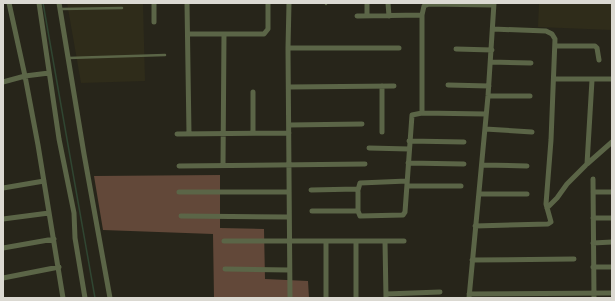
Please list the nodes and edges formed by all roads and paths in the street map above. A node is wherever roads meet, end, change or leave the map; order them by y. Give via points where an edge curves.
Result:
1 (9, 3) edge
2 (39, 3) edge
3 (59, 3) edge
4 (154, 3) edge
5 (187, 3) edge
6 (268, 3) edge
7 (289, 3) edge
8 (367, 3) edge
9 (388, 3) edge
10 (494, 4) edge
11 (122, 8) dead end
12 (60, 9) junction
13 (422, 15) junction
14 (357, 16) dead end
15 (367, 16) junction
16 (389, 16) junction
17 (154, 22) dead end
18 (493, 29) junction
19 (188, 34) junction
20 (224, 34) junction
21 (555, 46) junction
22 (288, 48) junction
23 (399, 48) dead end
24 (456, 49) dead end
25 (492, 50) junction
26 (165, 55) dead end
27 (68, 58) junction
28 (599, 60) dead end
29 (491, 62) junction
30 (531, 63) dead end
31 (49, 73) junction
32 (25, 76) junction
33 (554, 79) junction
34 (612, 79) edge
35 (592, 80) junction
36 (3, 82) edge
37 (448, 85) dead end
38 (382, 86) junction
39 (394, 86) dead end
40 (489, 86) junction
41 (289, 87) junction
42 (253, 92) dead end
43 (488, 96) junction
44 (530, 96) dead end
45 (422, 113) junction
46 (486, 114) junction
47 (362, 124) dead end
48 (289, 125) junction
49 (485, 129) junction
50 (382, 132) dead end
51 (532, 132) dead end
52 (253, 133) junction
53 (289, 133) junction
54 (177, 134) dead end
55 (189, 134) junction
56 (223, 134) junction
57 (409, 141) junction
58 (464, 142) dead end
59 (612, 142) edge
60 (369, 148) dead end
61 (409, 149) junction
62 (408, 163) junction
63 (288, 164) junction
64 (365, 164) dead end
65 (464, 164) dead end
66 (587, 164) junction
67 (224, 165) junction
68 (482, 165) junction
69 (179, 166) dead end
70 (527, 166) dead end
71 (593, 179) dead end
72 (44, 181) junction
73 (407, 183) junction
74 (461, 186) dead end
75 (3, 188) edge
76 (311, 190) dead end
77 (358, 190) junction
78 (179, 192) dead end
79 (289, 192) junction
80 (593, 192) junction
81 (612, 192) edge
82 (479, 194) junction
83 (527, 194) dead end
84 (547, 208) junction
85 (312, 211) dead end
86 (358, 211) junction
87 (49, 213) junction
88 (181, 216) dead end
89 (288, 217) junction
90 (593, 218) junction
91 (612, 218) edge
92 (3, 219) edge
93 (475, 226) junction
94 (54, 239) junction
95 (288, 241) junction
96 (326, 241) junction
97 (356, 241) junction
98 (385, 241) junction
99 (404, 241) dead end
100 (224, 242) dead end
101 (612, 242) edge
102 (593, 243) junction
103 (3, 248) edge
104 (574, 259) dead end
105 (472, 260) junction
106 (59, 267) junction
107 (593, 267) junction
108 (612, 267) edge
109 (225, 270) dead end
110 (289, 270) junction
111 (3, 278) edge
112 (440, 292) dead end
113 (612, 293) edge
114 (416, 295) edge
115 (386, 296) edge
116 (469, 296) edge
117 (503, 296) edge
118 (594, 296) edge
119 (63, 298) edge
120 (85, 298) edge
121 (110, 298) edge
122 (290, 298) edge
123 (326, 298) edge
124 (356, 298) edge

1 - 32 street
2 - 31 street
3 - 12 street
4 - 17 street
5 - 19 street
6 - 20 street via 266,33
7 - 22 street
8 - 15 street
9 - 16 street
10 - 13 street via 429,4 424,6
10 - 18 street
11 - 12 lane
12 - 27 street
13 - 16 street
13 - 45 street
14 - 15 street
15 - 16 street
18 - 21 street via 546,31 554,36
18 - 25 street
19 - 20 street
19 - 55 street
20 - 56 street
21 - 28 street via 595,46
21 - 33 street
22 - 23 street
22 - 41 street
24 - 25 street
25 - 29 street
26 - 27 lane
27 - 121 street
29 - 30 street
29 - 40 street
31 - 32 street
31 - 120 street via 74,213 75,238
32 - 36 street
32 - 72 street
33 - 35 street
33 - 84 street
34 - 35 street
35 - 66 street
37 - 40 street
38 - 39 street
38 - 41 street
38 - 50 street
40 - 43 street
41 - 48 street
42 - 52 street
43 - 44 street
43 - 46 street
45 - 46 street
45 - 57 street via 413,114 411,117
46 - 49 street
47 - 48 street
48 - 53 street
49 - 51 street
49 - 68 street
52 - 53 street
52 - 56 street
53 - 63 street
54 - 55 street
55 - 56 street
56 - 67 street
57 - 58 street
57 - 61 street
59 - 66 street
60 - 61 street
61 - 62 street
62 - 65 street
62 - 73 street
63 - 64 street
63 - 67 street
63 - 79 street
66 - 84 street
67 - 69 street
68 - 70 street
68 - 82 street
71 - 80 street
72 - 75 street
72 - 87 street
73 - 74 street
73 - 77 street via 360,183
73 - 86 street via 406,212 403,215 361,216
76 - 77 street
77 - 86 street
78 - 79 street
79 - 89 street
80 - 81 street
80 - 90 street
82 - 83 street
82 - 93 street
84 - 93 street via 551,220 548,224
85 - 86 street
87 - 92 street
87 - 94 street
88 - 89 street
89 - 95 street
90 - 91 street
90 - 102 street
93 - 105 street
94 - 103 street
94 - 106 street
95 - 96 street
95 - 100 street
95 - 110 street
96 - 97 street
96 - 123 street
97 - 98 street
97 - 124 street
98 - 99 street
98 - 115 street
101 - 102 street
102 - 107 street
104 - 105 street
105 - 116 street
106 - 111 street
106 - 119 street
107 - 108 street
107 - 118 street
109 - 110 street
110 - 122 street
112 - 114 street
113 - 118 street
114 - 115 street
116 - 117 street
117 - 118 street

